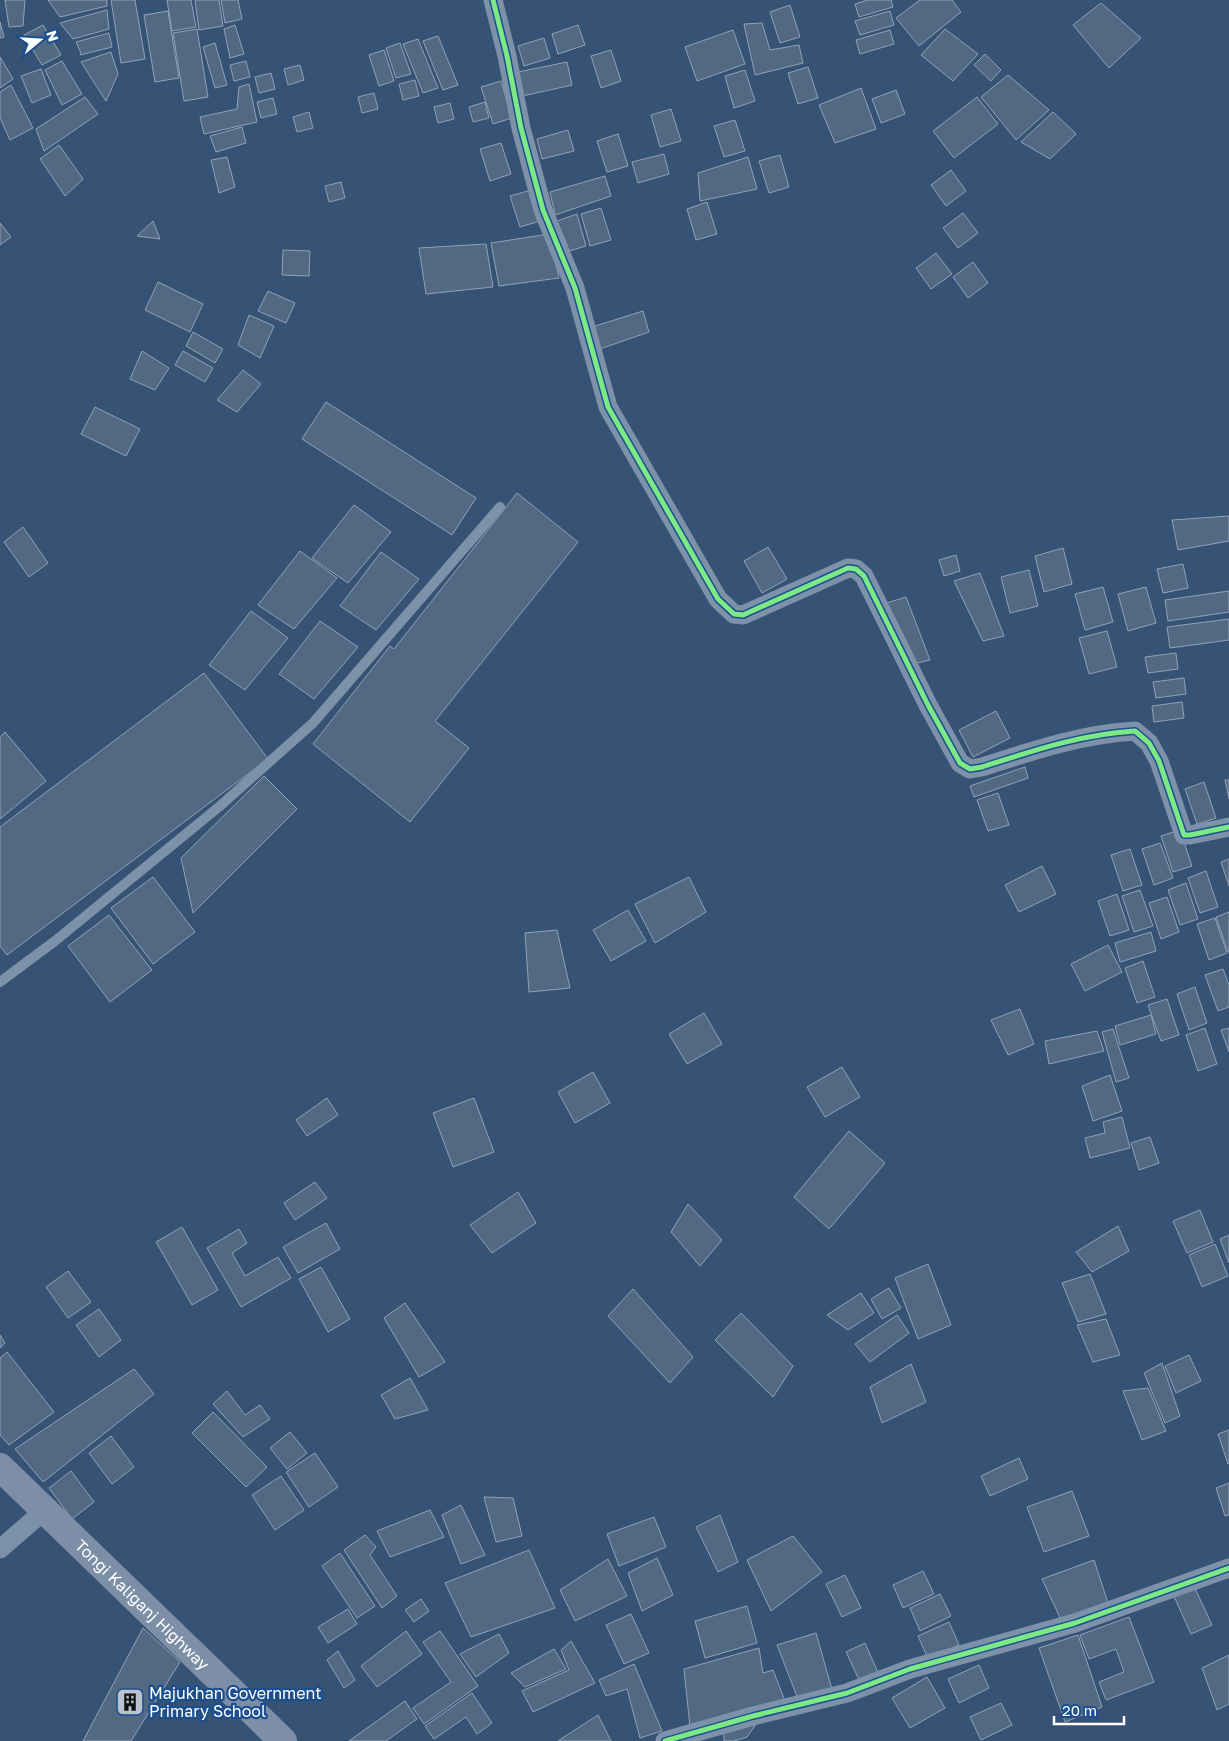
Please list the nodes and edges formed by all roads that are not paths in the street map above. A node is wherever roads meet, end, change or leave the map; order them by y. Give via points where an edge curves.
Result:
1 (493, 0) edge
2 (500, 506) dead end
3 (1229, 827) edge
4 (0, 982) edge
5 (0, 1467) edge
6 (45, 1510) junction
7 (0, 1549) edge
8 (1229, 1568) edge
9 (283, 1741) edge
10 (665, 1741) edge

1 - 3 street via 543,210 575,288 608,407 718,599 734,614 743,615 848,568 856,569 864,576 960,763 970,769 982,767 1058,743 1135,730 1149,743 1159,761 1184,835
2 - 4 lane via 312,723 220,806
5 - 6 main road, Tongi Kaliganj Highway
6 - 7 street
6 - 9 main road, Tongi Kaliganj Highway
8 - 10 street via 1075,1622 910,1669 847,1692

